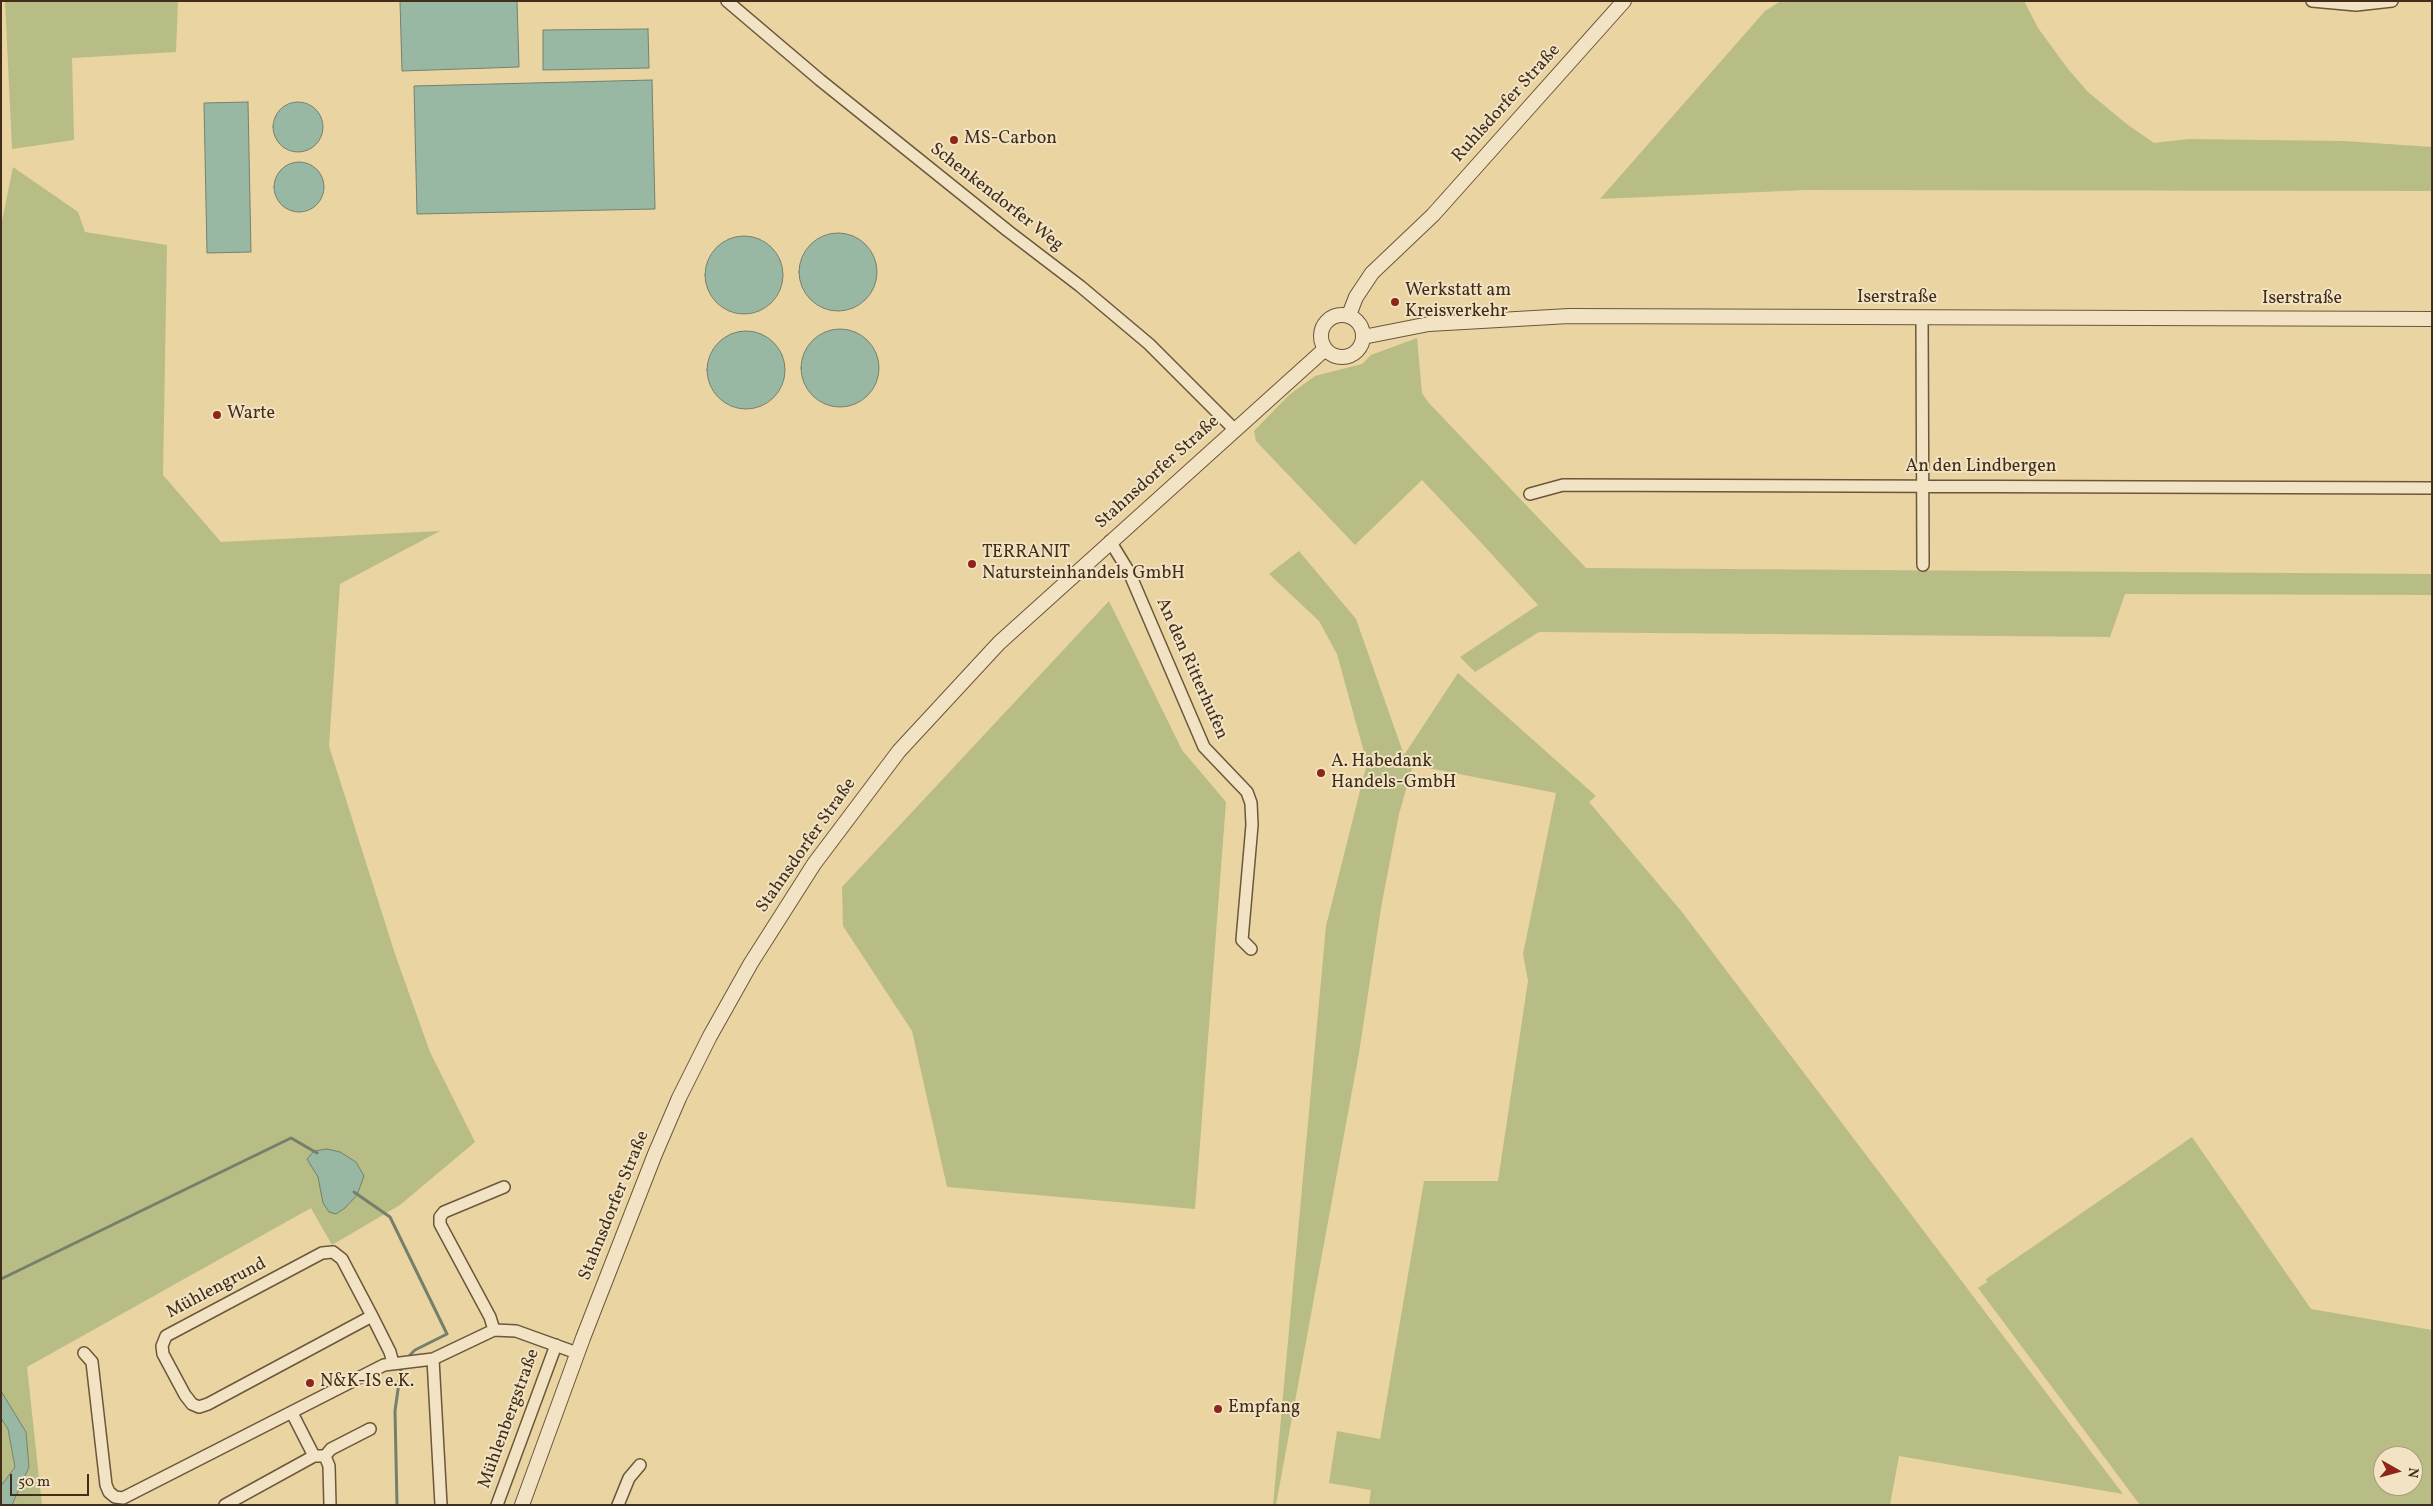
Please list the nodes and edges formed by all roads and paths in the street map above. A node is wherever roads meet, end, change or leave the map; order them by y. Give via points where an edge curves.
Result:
1 (728, 1) edge
2 (1624, 1) edge
3 (2312, 1) edge
4 (2392, 1) edge
5 (1349, 315) junction
6 (1922, 318) junction
7 (2432, 319) edge
8 (1363, 337) junction
9 (1325, 348) junction
10 (1234, 430) junction
11 (1922, 486) junction
12 (2432, 488) edge
13 (1530, 494) dead end
14 (1110, 541) junction
15 (1923, 565) dead end
16 (1251, 949) dead end
17 (504, 1187) dead end
18 (372, 1316) junction
19 (494, 1330) junction
20 (556, 1345) junction
21 (84, 1353) dead end
22 (577, 1353) junction
23 (434, 1359) junction
24 (393, 1363) junction
25 (292, 1412) junction
26 (370, 1429) dead end
27 (320, 1456) junction
28 (640, 1465) dead end
29 (225, 1505) edge
30 (330, 1505) edge
31 (441, 1505) edge
32 (496, 1505) edge
33 (522, 1505) edge
34 (618, 1505) edge

1 - 10 street, Schenkendorfer Weg via 835,92 1080,286 1148,344
2 - 5 street, Ruhlsdorfer Straße via 1417,231 1372,273 1356,297
3 - 4 street via 2356,5
5 - 8 street via 1360,324
5 - 9 street via 1332,317 1323,325 1321,337
6 - 7 street, Iserstraße
6 - 8 street, Iserstraße via 1569,316 1429,324
6 - 11 street
8 - 9 street via 1359,349 1348,356 1335,356
9 - 10 street, Stahnsdorfer Straße
10 - 14 street, Stahnsdorfer Straße
11 - 12 street, An den Lindbergen
11 - 13 street, An den Lindbergen via 1563,485
11 - 15 street
14 - 16 street, An den Ritterhufen via 1129,572 1204,747 1247,792 1251,803 1242,940
14 - 22 street, Stahnsdorfer Straße via 999,643 950,694 899,751 814,864 751,962 679,1098
17 - 19 street via 444,1212 440,1217 440,1224
18 - 18 street, Mühlengrund via 342,1259 333,1252 322,1253 166,1336 163,1354 186,1396 199,1407
18 - 24 street, Mühlengrund
19 - 20 street, Mühlenbergstraße via 516,1331
19 - 23 street
20 - 22 street, Mühlenbergstraße
20 - 32 street, Mühlenbergstraße
21 - 25 street via 92,1362 106,1485 115,1497 129,1496
22 - 33 street, Stahnsdorfer Straße
23 - 24 street
23 - 31 street
24 - 25 street
25 - 27 street
26 - 27 street
27 - 29 street
27 - 30 street via 329,1466
28 - 34 street via 629,1478

